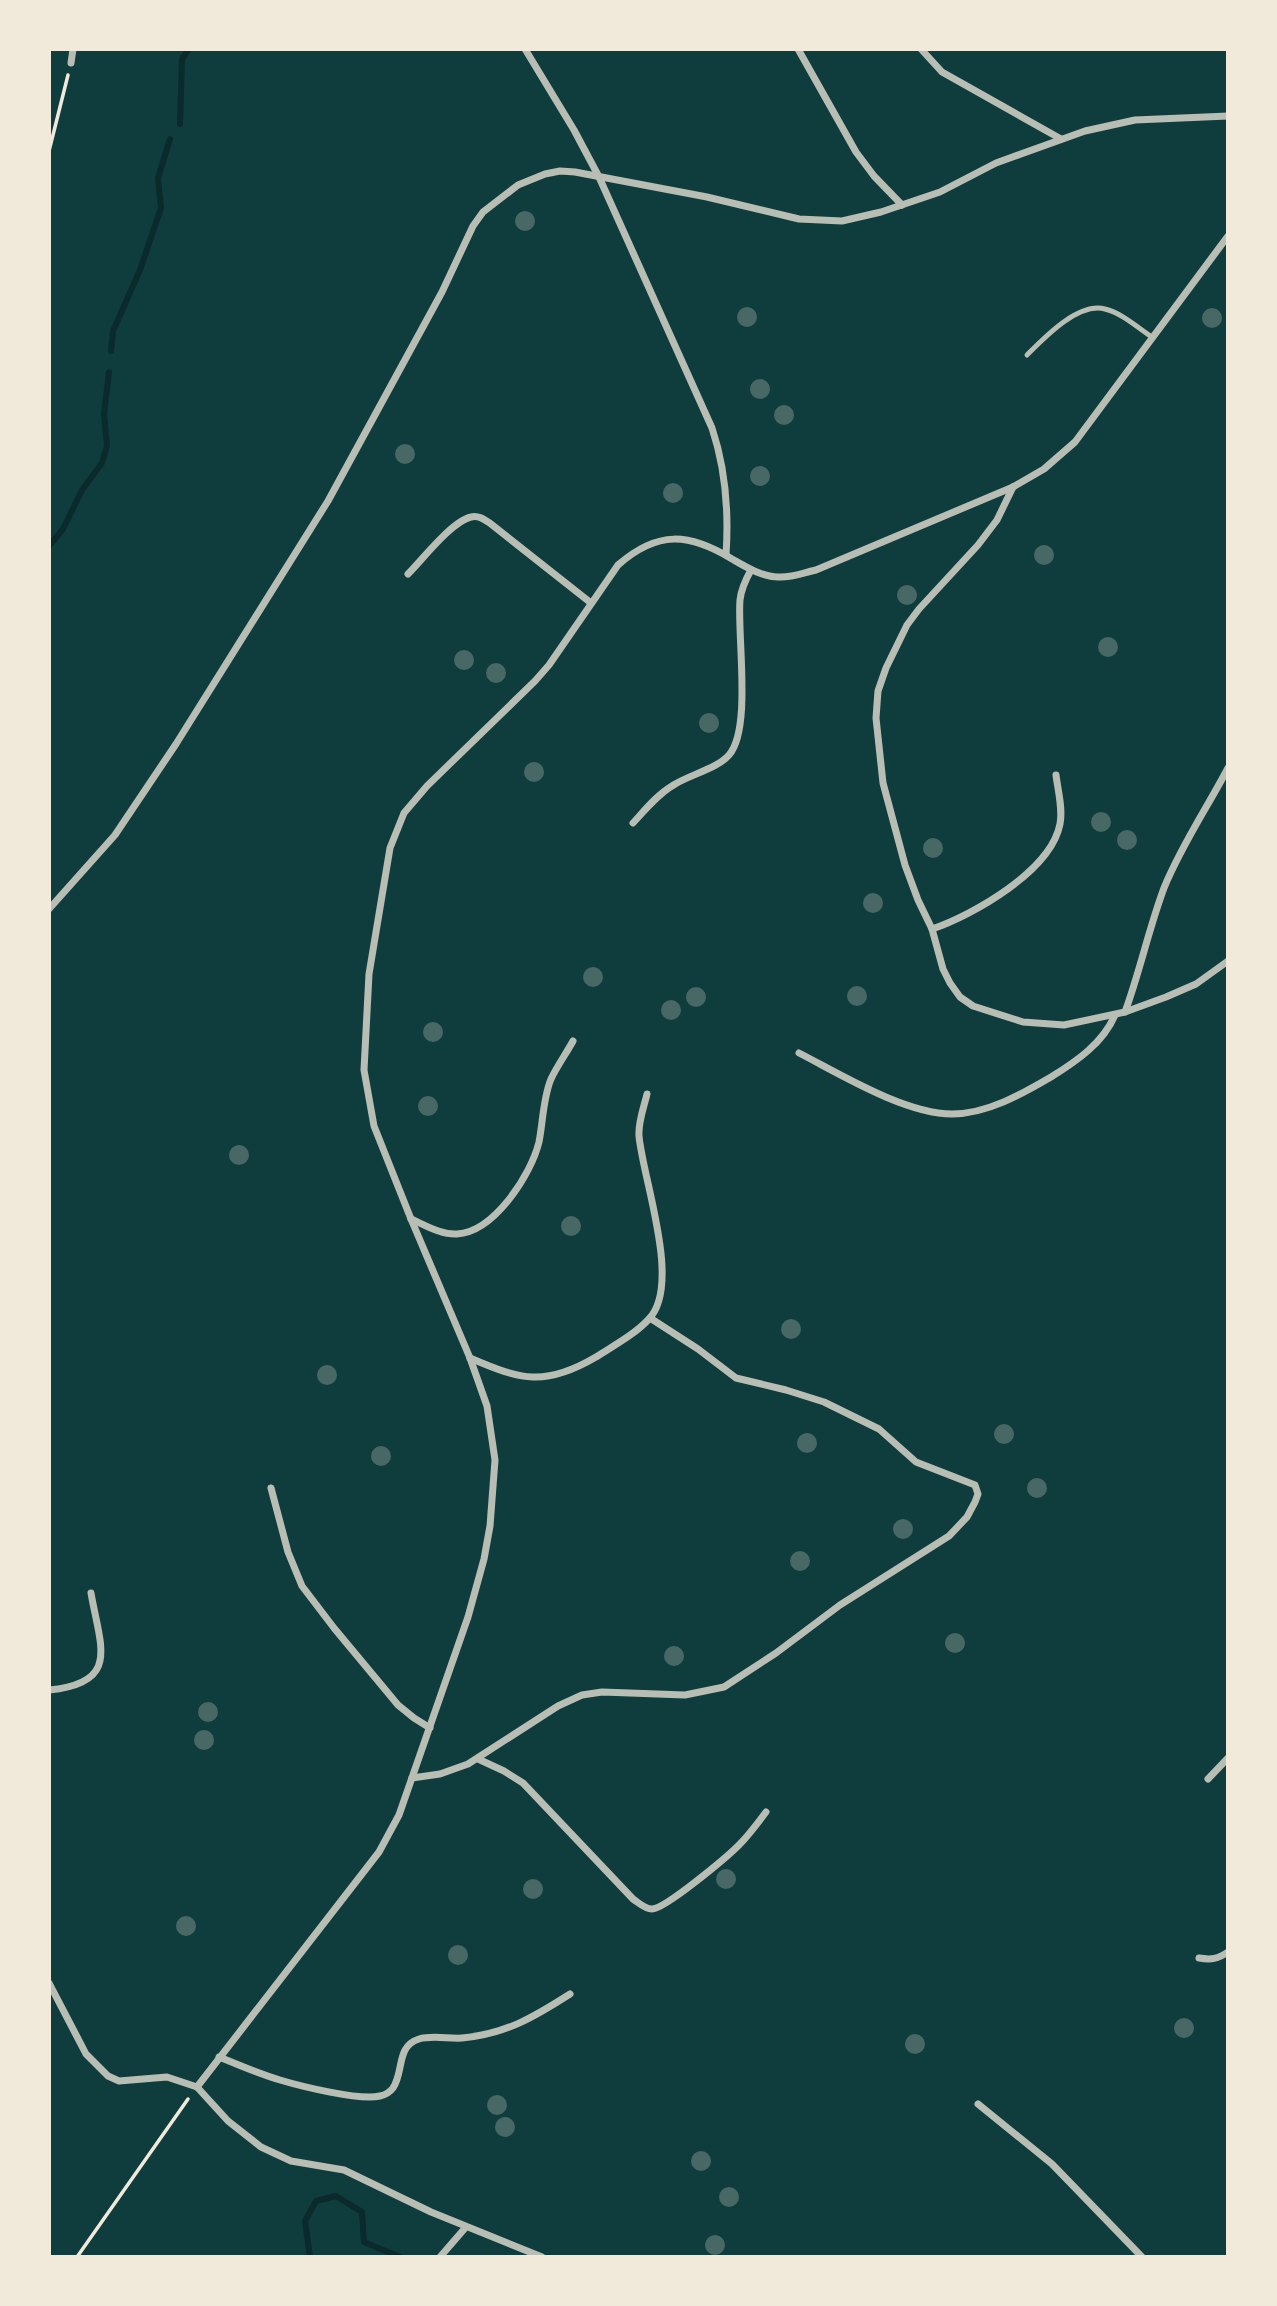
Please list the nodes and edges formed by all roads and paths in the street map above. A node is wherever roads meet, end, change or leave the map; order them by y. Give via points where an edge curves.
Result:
1 (73, 49) edge
2 (524, 49) edge
3 (798, 49) edge
4 (921, 49) edge
5 (71, 63) joint
6 (1228, 116) edge
7 (1061, 139) junction
8 (49, 151) edge
9 (598, 177) junction
10 (902, 205) junction
11 (1228, 236) edge
12 (1152, 337) junction
13 (1027, 355) dead end
14 (1013, 487) junction
15 (726, 555) junction
16 (751, 570) junction
17 (408, 574) dead end
18 (591, 603) junction
19 (1228, 768) edge
20 (1056, 775) dead end
21 (633, 823) dead end
22 (49, 909) edge
23 (932, 929) junction
24 (1228, 961) edge
25 (1125, 1012) junction
26 (1115, 1014) junction
27 (573, 1041) dead end
28 (799, 1053) dead end
29 (647, 1094) dead end
30 (411, 1219) junction
31 (650, 1318) junction
32 (470, 1358) junction
33 (271, 1488) dead end
34 (91, 1593) dead end
35 (49, 1690) edge
36 (430, 1728) junction
37 (1228, 1758) edge
38 (478, 1759) junction
39 (412, 1779) junction
40 (1208, 1779) dead end
41 (766, 1812) dead end
42 (1228, 1952) edge
43 (1199, 1958) dead end
44 (49, 1983) edge
45 (570, 1994) dead end
46 (219, 2057) junction
47 (197, 2087) junction
48 (978, 2104) dead end
49 (466, 2227) junction
50 (77, 2257) edge
51 (440, 2257) edge
52 (542, 2257) edge
53 (1142, 2257) edge

1 - 5 street
2 - 9 street
3 - 10 street via 856,152
4 - 7 street via 942,72
5 - 8 path
6 - 7 street via 1135,120
7 - 10 street
9 - 10 street via 799,219 842,221
9 - 15 street via 718,446 728,512
9 - 22 street via 560,171 545,174 498,199 472,226 442,292 328,501 115,835
11 - 12 street
12 - 13 lane via 1114,312 1089,309 1048,335
12 - 14 street via 1075,442 1044,469
14 - 16 street via 816,570 776,577
14 - 23 street via 978,545 907,625 878,691 883,783 905,865
15 - 16 street
15 - 18 street via 693,540 647,545 618,565
16 - 21 street via 740,598 741,718 734,748 720,762 671,786
17 - 18 street via 457,524 479,517
18 - 30 street via 535,681 413,801 390,848 369,974 365,1070 374,1126
19 - 25 street via 1164,888
20 - 23 street via 1060,824 1039,862 971,913
23 - 26 street via 950,983 973,1006 1043,1025
24 - 25 street via 1184,990
25 - 26 street
26 - 28 street via 1105,1035 1060,1071 994,1105 952,1114 904,1104
27 - 30 street via 552,1078 533,1161 495,1214 477,1228 455,1234
29 - 31 street via 639,1134 661,1279
30 - 32 street
31 - 32 street via 580,1366 551,1377 505,1373
31 - 38 street via 736,1378 824,1402 879,1429 916,1462 975,1485 975,1502 949,1536 724,1687 685,1695 582,1695
32 - 36 street via 492,1433 495,1460 490,1526 468,1617
33 - 36 street via 302,1586 398,1704
34 - 35 street via 101,1665 84,1682
36 - 39 street
37 - 40 street
38 - 39 street via 448,1772
38 - 41 street via 523,1783 646,1908 670,1901 727,1856
39 - 46 street via 379,1852
42 - 43 street via 1210,1960
44 - 47 street via 86,2054 108,2076 119,2081 167,2077
45 - 46 street via 512,2028 411,2043 403,2054 397,2082 380,2096 360,2097 280,2080
46 - 47 street
47 - 49 street via 228,2121 261,2147 291,2161 344,2170
47 - 50 path
48 - 53 street via 1052,2164
49 - 51 street
49 - 52 street

